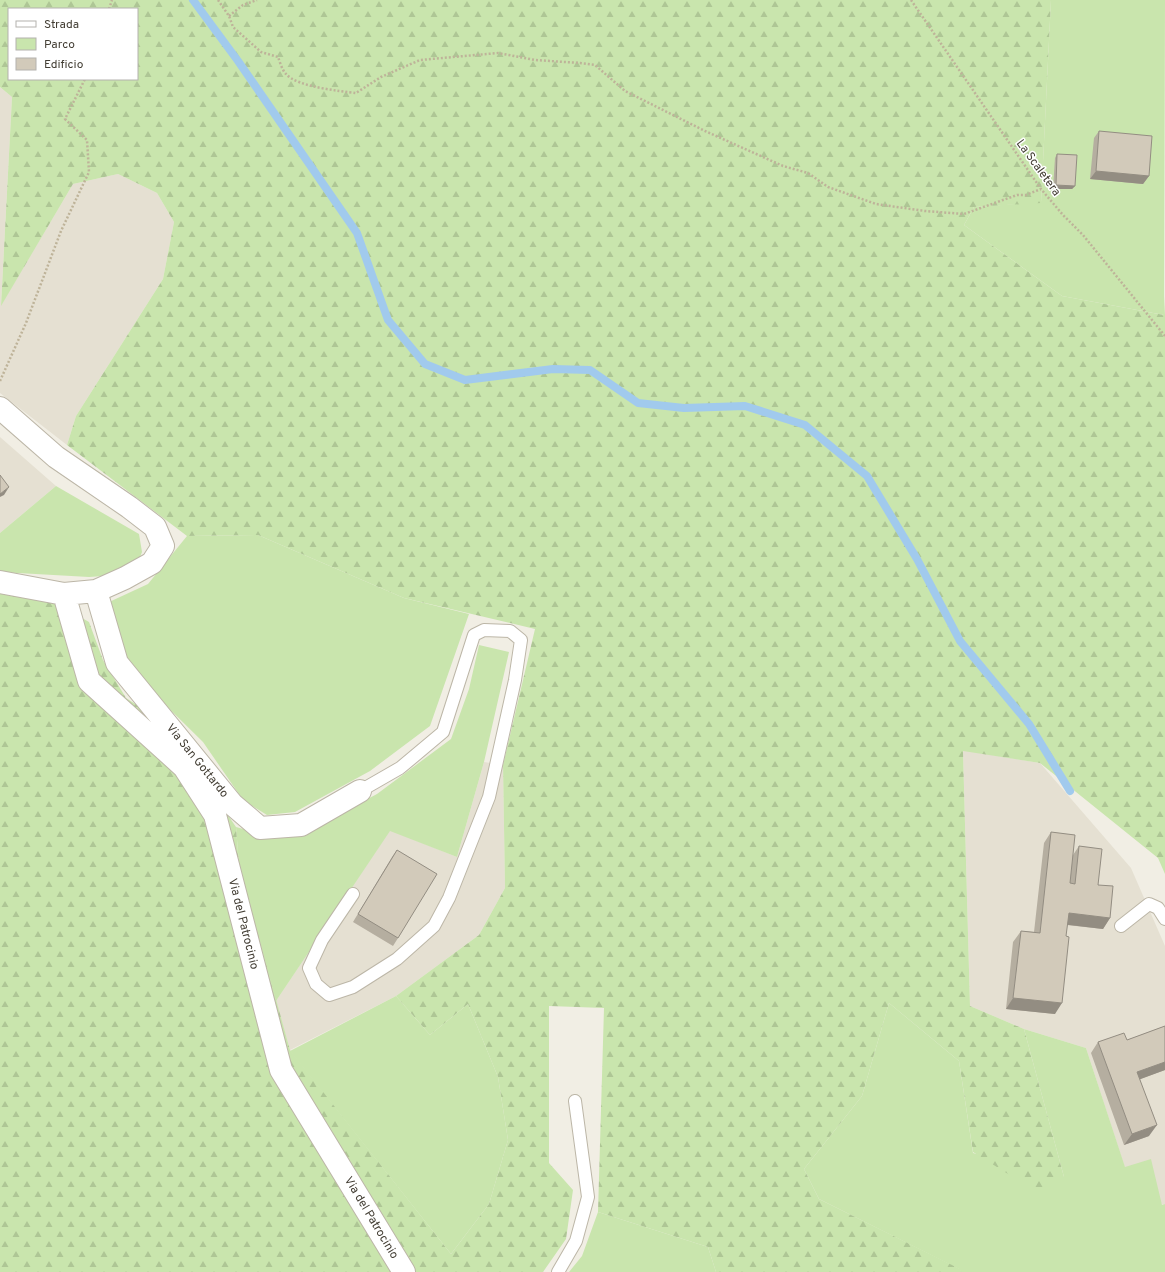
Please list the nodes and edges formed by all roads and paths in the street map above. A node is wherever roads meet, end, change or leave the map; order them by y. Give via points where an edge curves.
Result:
1 (218, 0) edge
2 (257, 0) edge
3 (912, 0) edge
4 (229, 16) junction
5 (84, 80) edge
6 (1040, 189) junction
7 (1165, 336) edge
8 (0, 381) edge
9 (0, 408) edge
10 (0, 582) edge
11 (96, 591) junction
12 (64, 594) junction
13 (360, 791) joint
14 (353, 894) dead end
15 (1165, 919) edge
16 (1121, 926) dead end
17 (575, 1100) dead end
18 (404, 1272) edge
19 (558, 1272) edge

1 - 4 path
2 - 4 path via 243,5
3 - 6 path, La Scaletera
4 - 6 path via 233,27 261,52 278,57 286,75 318,88 356,93 381,77 420,60 436,58 498,53 535,60 595,65 625,91 705,131 783,166 808,173 828,187 876,204 964,214
5 - 8 path via 65,119 87,140 89,172 61,231 26,323
6 - 7 path, La Scaletera via 1062,216 1083,235
9 - 11 street via 56,458 155,527 163,546 152,563
10 - 12 street
11 - 12 street
11 - 13 street, Via San Gottardo via 117,663 232,804 260,828 301,826
12 - 18 street, Via del Patrocinio via 89,681 184,767 215,815 281,1070
13 - 14 lane via 400,768 443,732 474,635 484,630 502,630 510,631 521,640 516,680 489,797 449,898 434,926 391,963 353,988 329,995 316,984 309,968 322,940
15 - 16 lane via 1158,908 1149,904
17 - 19 lane via 588,1197 576,1240

